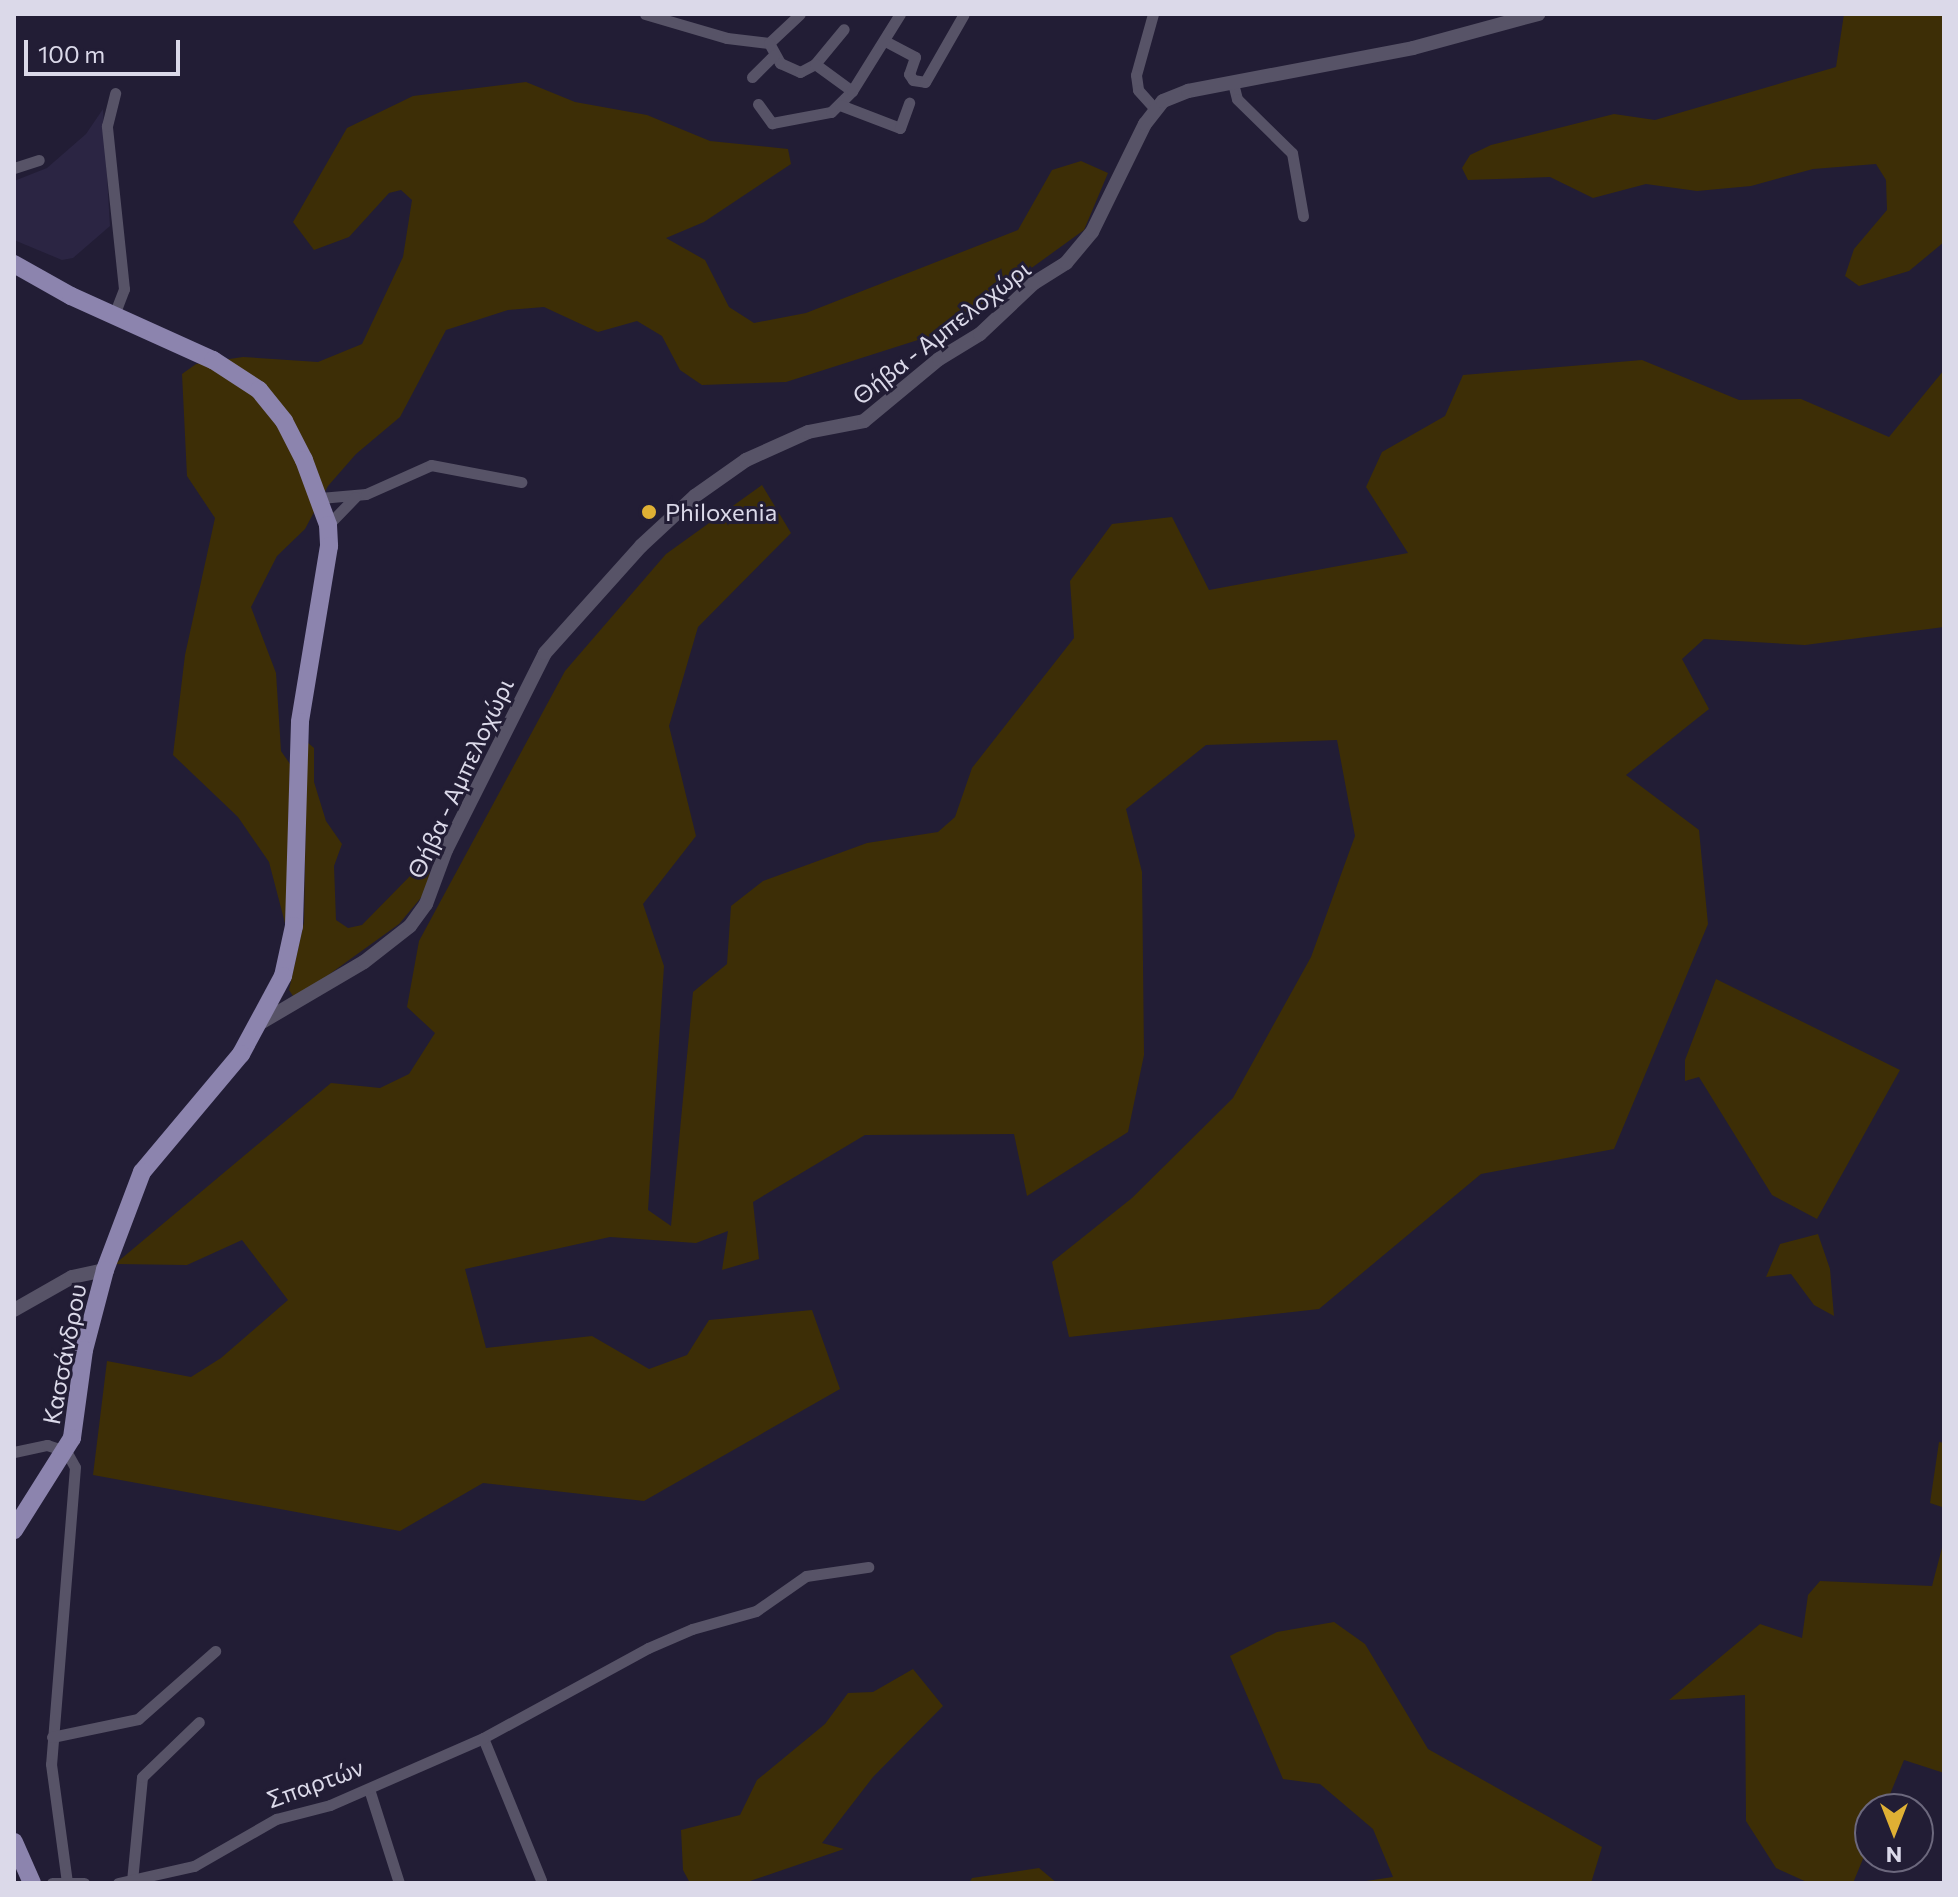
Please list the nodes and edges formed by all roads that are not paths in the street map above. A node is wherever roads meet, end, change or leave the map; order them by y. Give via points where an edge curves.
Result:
1 (645, 14) edge
2 (690, 14) edge
3 (799, 14) edge
4 (900, 14) edge
5 (964, 14) edge
6 (1153, 14) edge
7 (1538, 14) edge
8 (683, 27) junction
9 (844, 29) dead end
10 (885, 41) junction
11 (771, 49) junction
12 (815, 64) junction
13 (752, 77) dead end
14 (1233, 83) junction
15 (852, 91) junction
16 (115, 93) dead end
17 (909, 103) dead end
18 (758, 104) dead end
19 (840, 105) junction
20 (1155, 109) junction
21 (39, 160) dead end
22 (14, 168) edge
23 (1303, 216) dead end
24 (14, 264) edge
25 (114, 315) junction
26 (521, 482) dead end
27 (355, 496) junction
28 (320, 498) junction
29 (328, 525) junction
30 (262, 1022) junction
31 (105, 1270) junction
32 (14, 1310) edge
33 (14, 1452) edge
34 (70, 1459) junction
35 (14, 1530) edge
36 (868, 1567) dead end
37 (215, 1651) dead end
38 (199, 1722) dead end
39 (52, 1737) junction
40 (483, 1738) junction
41 (369, 1789) junction
42 (14, 1842) edge
43 (541, 1880) dead end
44 (67, 1881) edge
45 (132, 1881) junction
46 (32, 1883) edge
47 (52, 1883) edge
48 (84, 1883) edge
49 (118, 1883) edge
50 (399, 1883) edge

1 - 8 street
2 - 8 street
3 - 11 street
4 - 10 street
5 - 10 street via 925,82 909,74 915,57
6 - 20 street via 1136,75 1138,90
7 - 14 street via 1413,48
8 - 11 street
9 - 12 street
10 - 15 street
11 - 12 street via 791,71
11 - 13 street
12 - 15 street
14 - 20 street via 1175,94
14 - 23 street via 1237,99 1292,153
15 - 19 street
16 - 25 street via 107,126 124,289
17 - 19 street via 900,128
18 - 19 street via 766,121 783,124 816,118
20 - 30 street, Θήβα - Αμπελοχώρι via 1092,232 1066,263 864,421 808,432 746,460 695,496 641,546 545,653 446,850 426,904 410,926 364,962
21 - 22 street
24 - 25 main road, Κασσάνδρου
25 - 28 main road, Κασσάνδρου via 213,360 259,390 284,421
26 - 27 street via 431,465
27 - 28 street
27 - 29 street
28 - 29 main road, Κασσάνδρου
29 - 30 main road, Κασσάνδρου via 329,571 300,722 294,926 283,976
30 - 31 main road, Κασσάνδρου via 142,1172
31 - 32 street via 72,1277
31 - 34 main road, Κασσάνδρου
33 - 34 street via 47,1445
34 - 35 main road
34 - 39 street, Κασσάνδρου via 76,1499
36 - 40 street, Σπαρτών via 806,1576 756,1611 714,1621 648,1648
37 - 39 street via 138,1719
38 - 45 street via 142,1777
39 - 44 street, Κασσάνδρου via 55,1811
40 - 41 street, Σπαρτών
40 - 43 street
41 - 45 street, Σπαρτών via 276,1819 194,1866
41 - 50 street
42 - 46 main road
44 - 47 street
44 - 48 street
45 - 49 street, Σπαρτών

